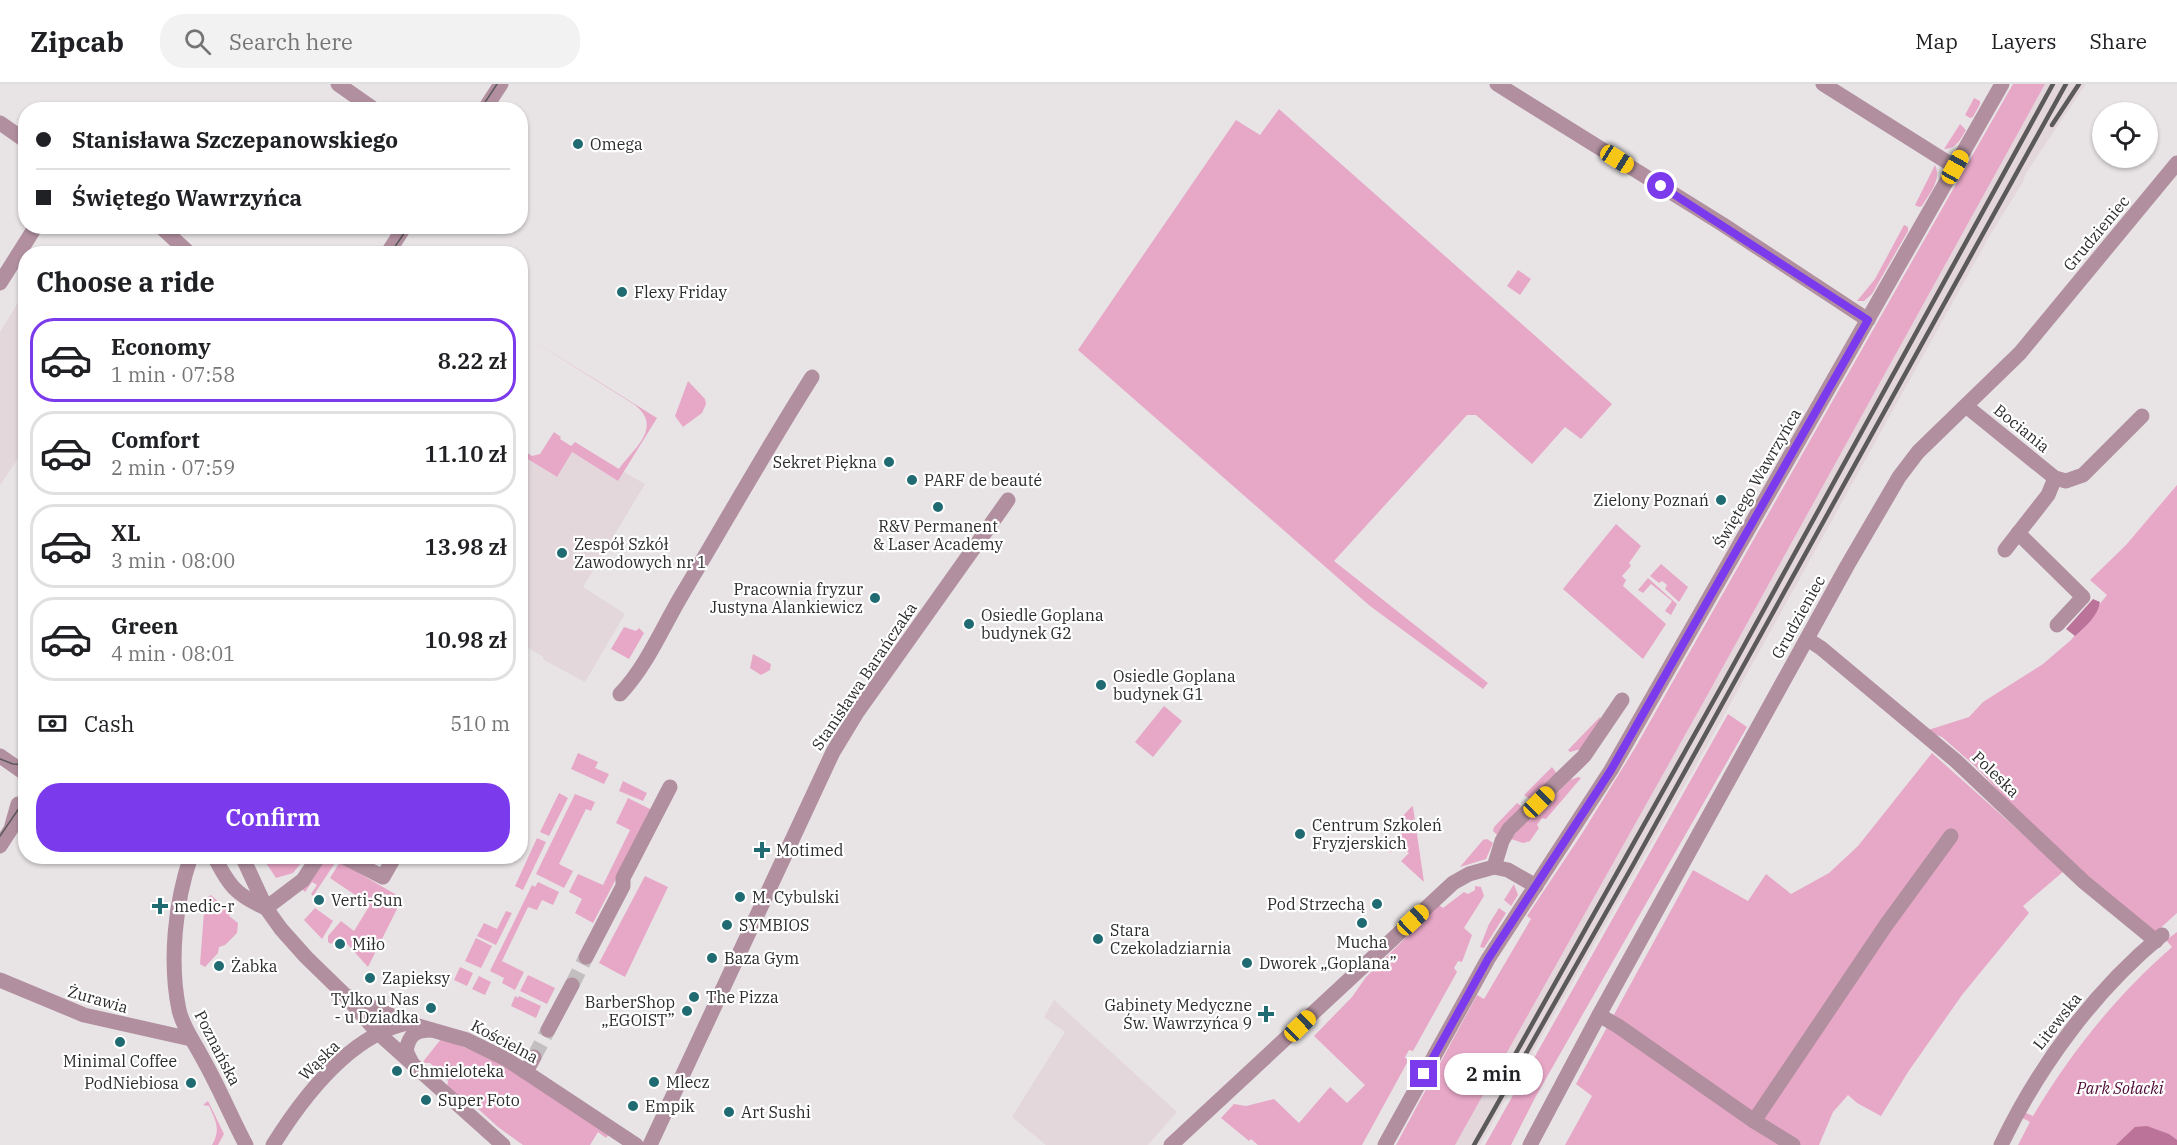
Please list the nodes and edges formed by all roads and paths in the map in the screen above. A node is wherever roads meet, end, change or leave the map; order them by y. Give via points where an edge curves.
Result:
1 (338, 84) edge
2 (501, 84) edge
3 (1497, 84) edge
4 (1823, 84) edge
5 (2002, 84) edge
6 (364, 102) edge
7 (489, 102) edge
8 (0, 123) edge
9 (18, 135) edge
10 (2177, 164) edge
11 (1955, 167) junction
12 (169, 234) edge
13 (181, 246) edge
14 (18, 254) edge
15 (0, 283) edge
16 (1868, 320) junction
17 (812, 377) dead end
18 (1966, 406) junction
19 (2142, 416) dead end
20 (2055, 478) junction
21 (1008, 500) dead end
22 (2018, 533) junction
23 (2005, 550) dead end
24 (2057, 625) dead end
25 (1806, 639) junction
26 (620, 694) dead end
27 (1622, 700) dead end
28 (0, 756) edge
29 (18, 768) edge
30 (670, 787) dead end
31 (18, 805) edge
32 (18, 810) edge
33 (0, 831) edge
34 (1951, 836) dead end
35 (0, 846) edge
36 (188, 864) edge
37 (218, 864) edge
38 (246, 864) edge
39 (313, 864) edge
40 (358, 864) edge
41 (390, 864) edge
42 (1494, 867) junction
43 (1536, 886) junction
44 (266, 909) junction
45 (2159, 938) joint
46 (586, 957) tunnel mouth
47 (0, 980) edge
48 (572, 985) tunnel mouth
49 (345, 994) junction
50 (1599, 1015) junction
51 (408, 1023) junction
52 (548, 1030) tunnel mouth
53 (441, 1031) junction
54 (378, 1033) junction
55 (191, 1039) junction
56 (534, 1057) tunnel mouth
57 (414, 1066) junction
58 (526, 1072) junction
59 (1754, 1121) junction
60 (246, 1145) edge
61 (273, 1145) edge
62 (503, 1145) edge
63 (636, 1145) edge
64 (650, 1145) edge
65 (1171, 1145) edge
66 (1384, 1145) edge
67 (1530, 1145) edge
68 (1793, 1145) edge
69 (2001, 1145) edge

1 - 6 street
2 - 7 street
3 - 16 street
4 - 11 street
5 - 11 street, Świętego Wawrzyńca
8 - 9 street
10 - 18 street, Grudzieniec via 2020,353
11 - 16 street, Świętego Wawrzyńca
12 - 13 street
14 - 15 street
16 - 43 street, Świętego Wawrzyńca via 1611,770
17 - 26 street via 736,500 647,657
18 - 20 street, Bociania
18 - 25 street, Grudzieniec via 1906,465
19 - 20 street via 2083,475 2066,482
20 - 22 street via 2048,495
21 - 64 street, Stanisława Barańczaka via 832,752
22 - 23 street
22 - 24 street via 2083,597
25 - 45 street, Poleska via 1956,761 2084,882
25 - 50 street, Grudzieniec
27 - 42 street via 1584,756 1509,829
28 - 29 street
30 - 46 street
31 - 33 street
32 - 35 street
34 - 59 street
36 - 55 street, Poznańska via 178,909 175,954 179,1011
37 - 44 street, Kościelna via 225,879 245,899
38 - 44 street, Kościelna
39 - 44 street via 299,884
40 - 41 street via 383,877
42 - 43 street via 1508,870
42 - 65 street via 1469,874 1453,884
43 - 66 street, Świętego Wawrzyńca via 1488,959
44 - 49 street, Kościelna via 300,950
45 - 69 street, Litewska via 2097,999 2071,1031 2028,1094
47 - 55 street, Żurawia via 84,1015
48 - 52 street
49 - 51 street, Kościelna
49 - 54 street, Kościelna
50 - 59 street
50 - 67 street, Grudzieniec
51 - 53 street, Kościelna
51 - 54 street, Wąska
53 - 57 street via 418,1031 411,1036 406,1050
53 - 58 street, Kościelna via 477,1045
54 - 57 street, Kościelna
54 - 61 street, Wąska via 315,1086
55 - 60 street, Poznańska
56 - 58 street
57 - 62 street, Kościelna
58 - 63 street, Kościelna
59 - 68 street

